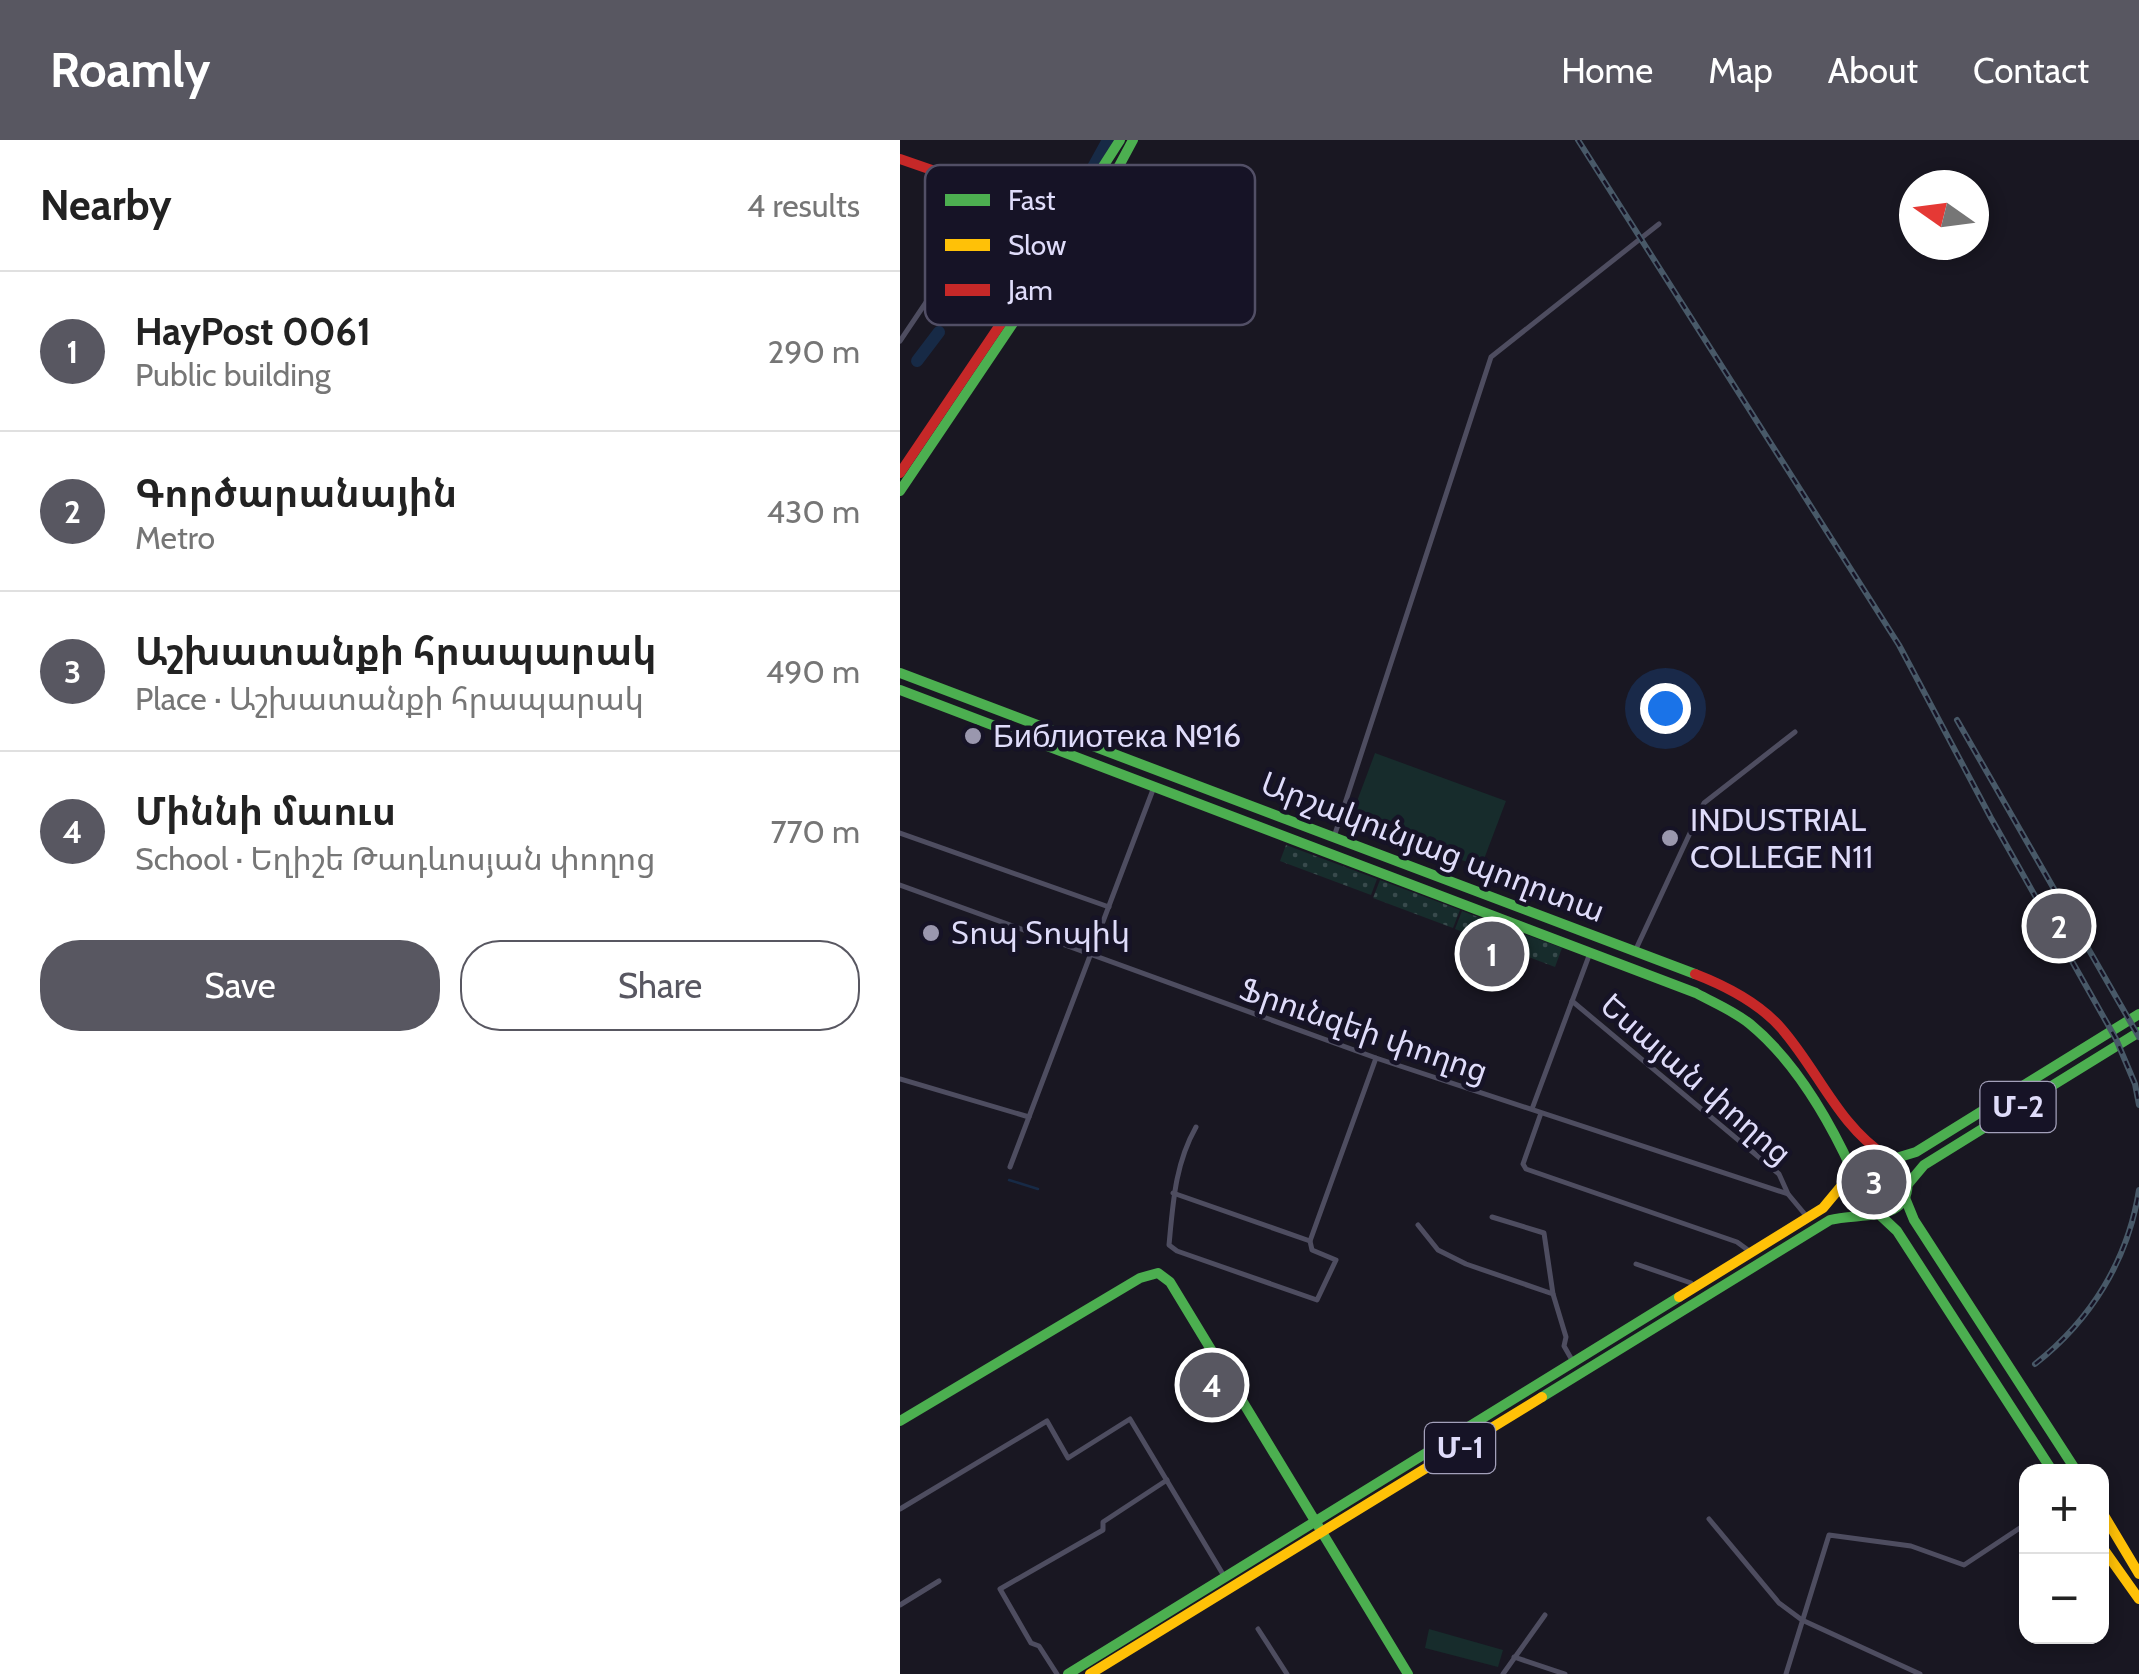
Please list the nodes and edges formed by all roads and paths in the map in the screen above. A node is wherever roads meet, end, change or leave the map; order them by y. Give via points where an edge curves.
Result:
1 (1120, 140) edge
2 (1133, 140) edge
3 (900, 159) edge
4 (1106, 165) edge
5 (1116, 165) edge
6 (925, 168) edge
7 (1659, 224) dead end
8 (925, 304) edge
9 (1004, 325) edge
10 (1008, 325) edge
11 (900, 341) edge
12 (900, 473) edge
13 (900, 490) edge
14 (900, 673) edge
15 (900, 690) edge
16 (995, 709) junction
17 (1018, 717) junction
18 (988, 724) junction
19 (1795, 732) dead end
20 (1014, 734) junction
21 (1154, 787) junction
22 (900, 833) edge
23 (1334, 836) junction
24 (1328, 853) junction
25 (900, 885) edge
26 (1109, 908) junction
27 (1635, 951) junction
28 (1590, 952) junction
29 (1091, 956) junction
30 (1628, 967) junction
31 (1572, 1001) junction
32 (1764, 1012) junction
33 (2139, 1014) edge
34 (1751, 1025) junction
35 (2139, 1032) edge
36 (1376, 1058) junction
37 (900, 1079) edge
38 (1532, 1109) junction
39 (1541, 1112) junction
40 (1029, 1117) junction
41 (1196, 1127) dead end
42 (1889, 1158) junction
43 (1010, 1167) dead end
44 (1851, 1173) junction
45 (1908, 1184) junction
46 (1174, 1194) junction
47 (1788, 1194) junction
48 (1905, 1198) junction
49 (1875, 1215) junction
50 (1492, 1217) dead end
51 (1808, 1218) junction
52 (1418, 1225) dead end
53 (1310, 1241) junction
54 (1752, 1253) junction
55 (1636, 1264) dead end
56 (1694, 1289) junction
57 (1553, 1294) junction
58 (1989, 1337) junction
59 (1972, 1348) junction
60 (1574, 1363) junction
61 (900, 1421) edge
62 (2047, 1464) edge
63 (2072, 1464) edge
64 (1168, 1480) junction
65 (900, 1509) edge
66 (1709, 1519) dead end
67 (2109, 1524) edge
68 (1320, 1528) junction
69 (2019, 1529) edge
70 (2108, 1554) edge
71 (2139, 1574) edge
72 (1225, 1578) junction
73 (939, 1581) dead end
74 (2133, 1586) edge
75 (2139, 1599) edge
76 (900, 1605) edge
77 (1545, 1616) dead end
78 (1802, 1620) junction
79 (1258, 1629) dead end
80 (1514, 1657) junction
81 (1057, 1674) edge
82 (1068, 1674) edge
83 (1090, 1674) edge
84 (1287, 1674) edge
85 (1408, 1674) edge
86 (1503, 1674) edge
87 (1566, 1674) edge
88 (1786, 1674) edge
89 (1920, 1674) edge

1 - 4 main road
2 - 5 main road
3 - 6 main road
7 - 23 street via 1490,357
8 - 11 street
9 - 12 main road
10 - 13 main road
14 - 16 main road, Արշակունյաց պողոտա
15 - 18 main road, Արշակունյաց պողոտա
16 - 17 main road, Արշակունյաց պողոտա
16 - 18 main road via 998,717
17 - 20 main road via 1008,722
17 - 23 main road, Արշակունյաց պողոտա
18 - 20 main road, Արշակունյաց պողոտա
19 - 27 street via 1704,803
20 - 21 main road, Արշակունյաց պողոտա
21 - 24 main road, Արշակունյաց պողոտա
21 - 26 street
22 - 26 street
23 - 24 main road
23 - 27 main road, Արշակունյաց պողոտա
24 - 28 main road, Արշակունյաց պողոտա
25 - 29 street, Ֆրունզեի փողոց
26 - 29 street
27 - 30 main road
27 - 32 main road, Արշակունյաց պողոտա via 1706,976
28 - 30 main road, Արշակունյաց պողոտա
28 - 31 street
29 - 36 street, Ֆրունզեի փողոց
29 - 40 street
30 - 34 main road, Արշակունյաց պողոտա via 1696,993
31 - 38 street
31 - 47 street, Եսայան փողոց via 1780,1174
32 - 34 main road via 1754,1014
32 - 42 main road, Արշակունյաց պողոտա via 1811,1066 1858,1137
33 - 42 main road, Մ-2 via 1916,1152
34 - 44 main road, Արշակունյաց պողոտա via 1838,1139
35 - 45 main road, Մ-2 via 1924,1165
36 - 38 street, Ֆրունզեի փողոց
36 - 53 street
37 - 40 street
38 - 39 street, Ֆրունզեի փողոց
39 - 47 street, Ֆրունզեի փողոց
39 - 54 street via 1526,1169 1738,1242
40 - 43 street
41 - 46 street
42 - 44 main road via 1870,1156
42 - 45 main road via 1904,1170
44 - 49 main road via 1850,1195
44 - 51 main road, Մ-1
45 - 48 main road
46 - 53 street
46 - 53 street via 1169,1245 1315,1300 1336,1260 1312,1250
47 - 51 street
48 - 49 main road via 1895,1210
48 - 58 main road
49 - 59 main road via 1898,1232
49 - 68 main road, Մ-1 via 1830,1220
50 - 57 street via 1544,1233
51 - 54 main road, Մ-1
52 - 57 street via 1438,1250
54 - 56 main road, Մ-1
55 - 56 street
56 - 60 main road, Մ-1
57 - 60 street
58 - 59 main road via 1978,1338
58 - 63 main road
59 - 62 main road
60 - 68 main road, Մ-1
61 - 68 main road via 1140,1278 1158,1274 1170,1282
64 - 65 street via 1130,1419 1068,1458 1047,1421
64 - 72 street
64 - 81 street via 1102,1522 1103,1530 1000,1589
66 - 78 street via 1779,1603
67 - 71 main road
68 - 72 main road, Մ-1
68 - 83 main road, Մ-1
68 - 85 main road
69 - 78 street via 1964,1565 1912,1546 1829,1535
70 - 74 main road
72 - 82 main road, Մ-1
73 - 76 street
74 - 75 main road
77 - 80 street
78 - 88 street
78 - 89 street
79 - 84 street
80 - 86 street
80 - 87 street

